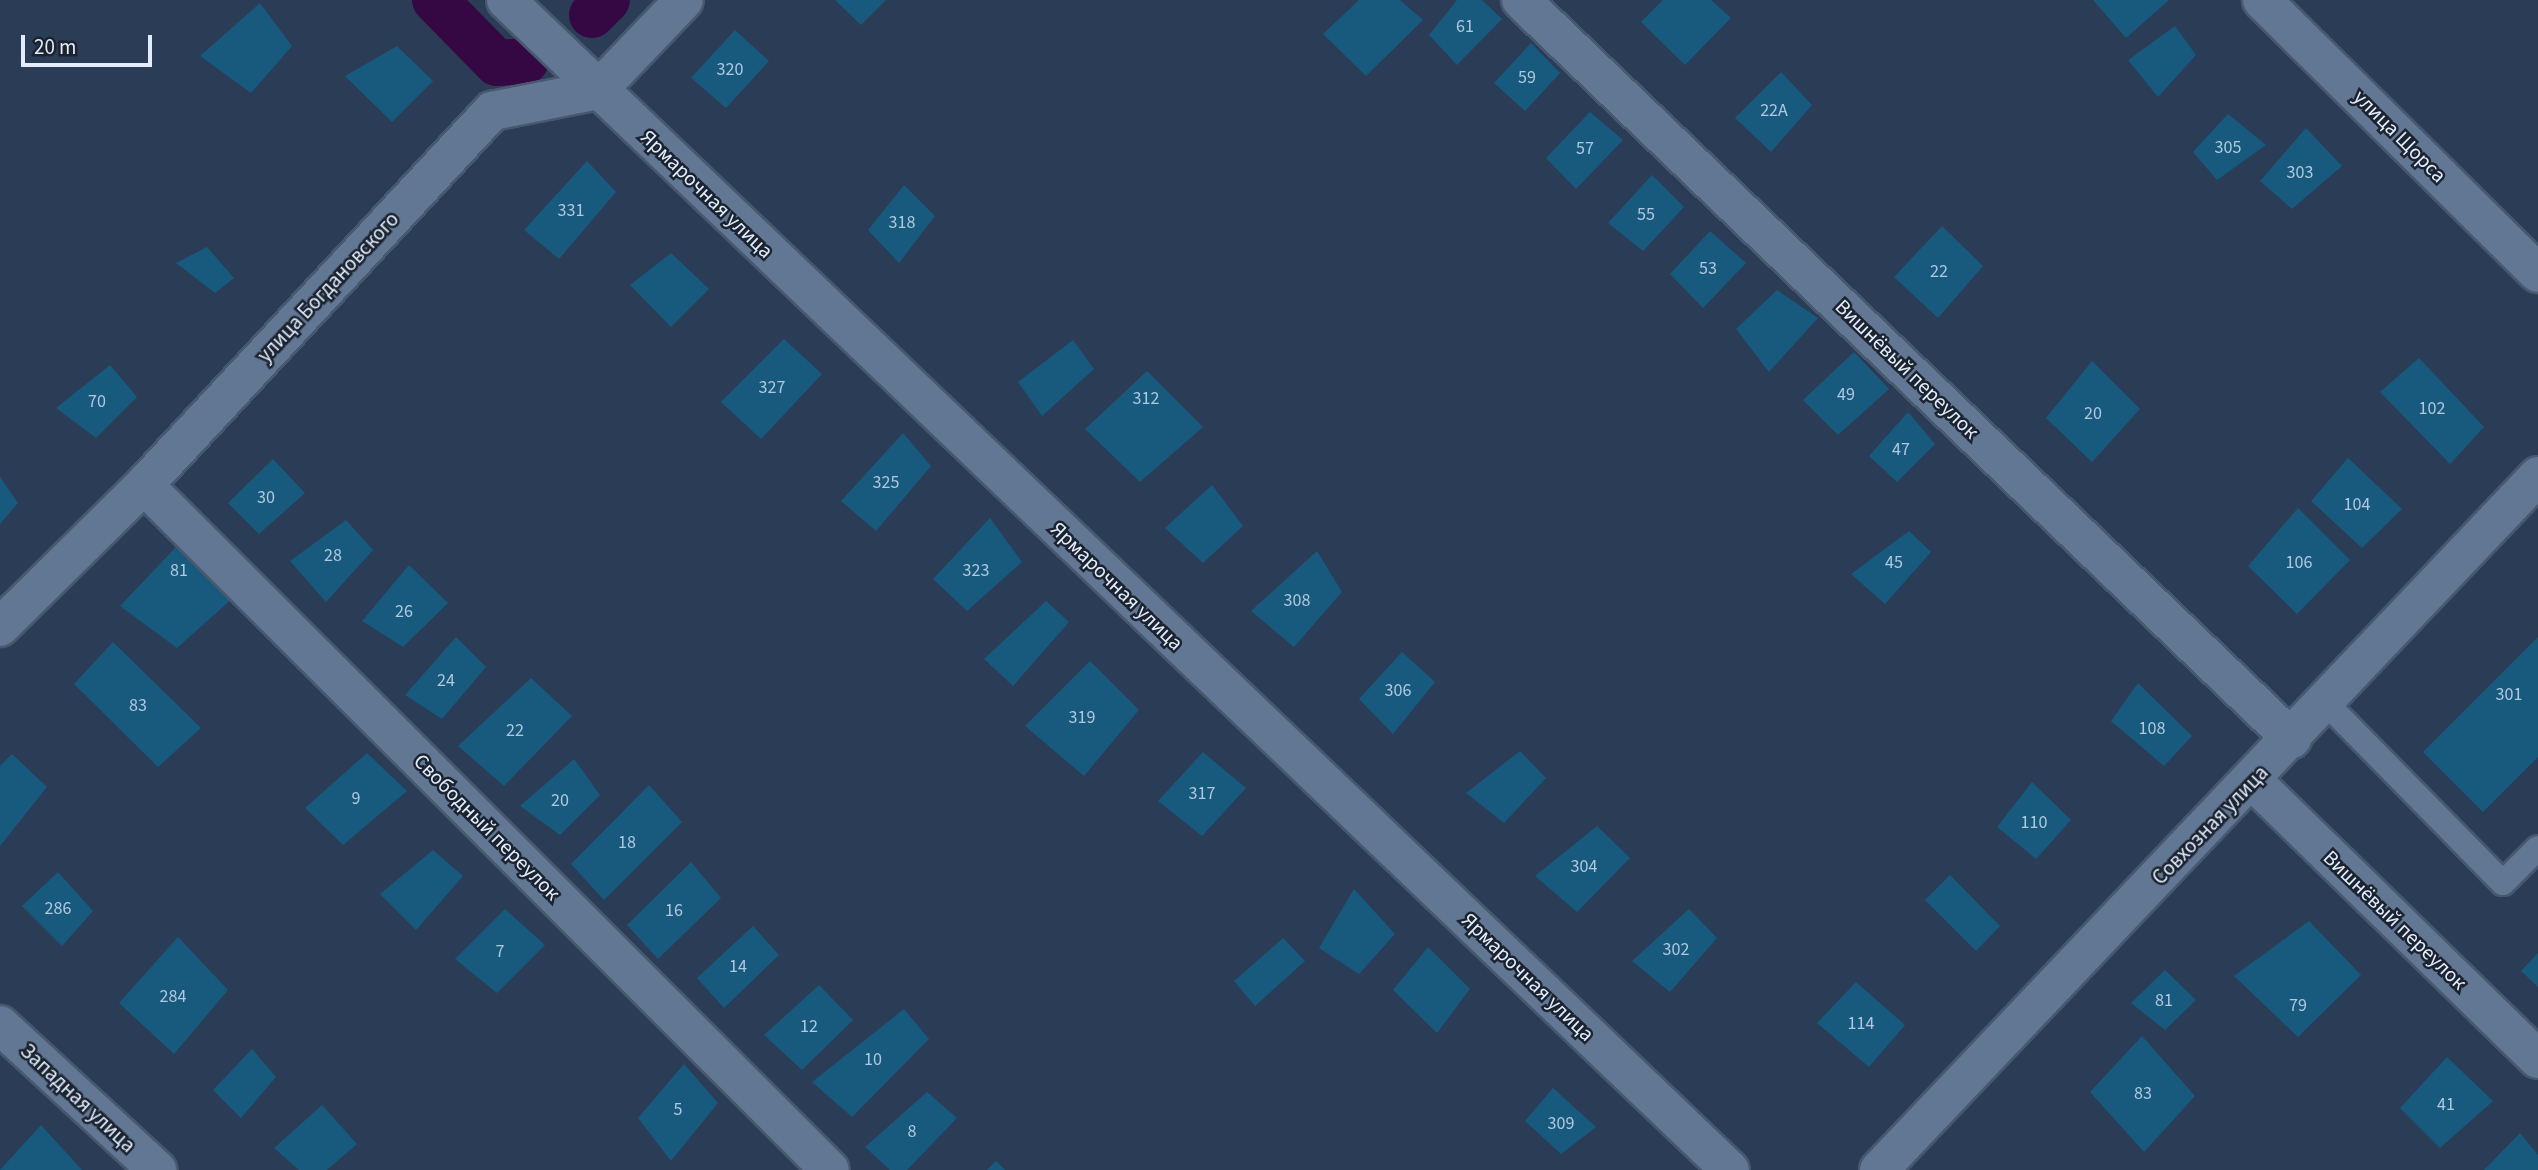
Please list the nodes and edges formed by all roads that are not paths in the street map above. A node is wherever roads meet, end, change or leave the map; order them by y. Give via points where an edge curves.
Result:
1 (506, 0) edge
2 (684, 0) edge
3 (1521, 0) edge
4 (2262, 0) edge
5 (598, 90) junction
6 (2538, 273) edge
7 (2538, 476) edge
8 (144, 485) junction
9 (0, 627) edge
10 (2326, 703) junction
11 (2292, 739) junction
12 (2253, 780) junction
13 (2538, 848) edge
14 (0, 1025) edge
15 (2538, 1059) edge
16 (157, 1170) edge
17 (830, 1170) edge
18 (1730, 1170) edge
19 (1879, 1170) edge

1 - 5 street, Ярмарочная улица
2 - 5 street
3 - 11 street, Вишнёвый переулок
4 - 6 street, улица Щорса
5 - 8 street, улица Богдановского via 492,111
5 - 18 street, Ярмарочная улица
7 - 10 street, Совхозная улица
8 - 9 street, улица Богдановского
8 - 17 street, Свободный переулок
10 - 11 street, Совхозная улица
10 - 13 lane via 2503,883
11 - 12 street, Совхозная улица
12 - 15 street, Вишнёвый переулок
12 - 19 street, Совхозная улица
14 - 16 street, Западная улица

